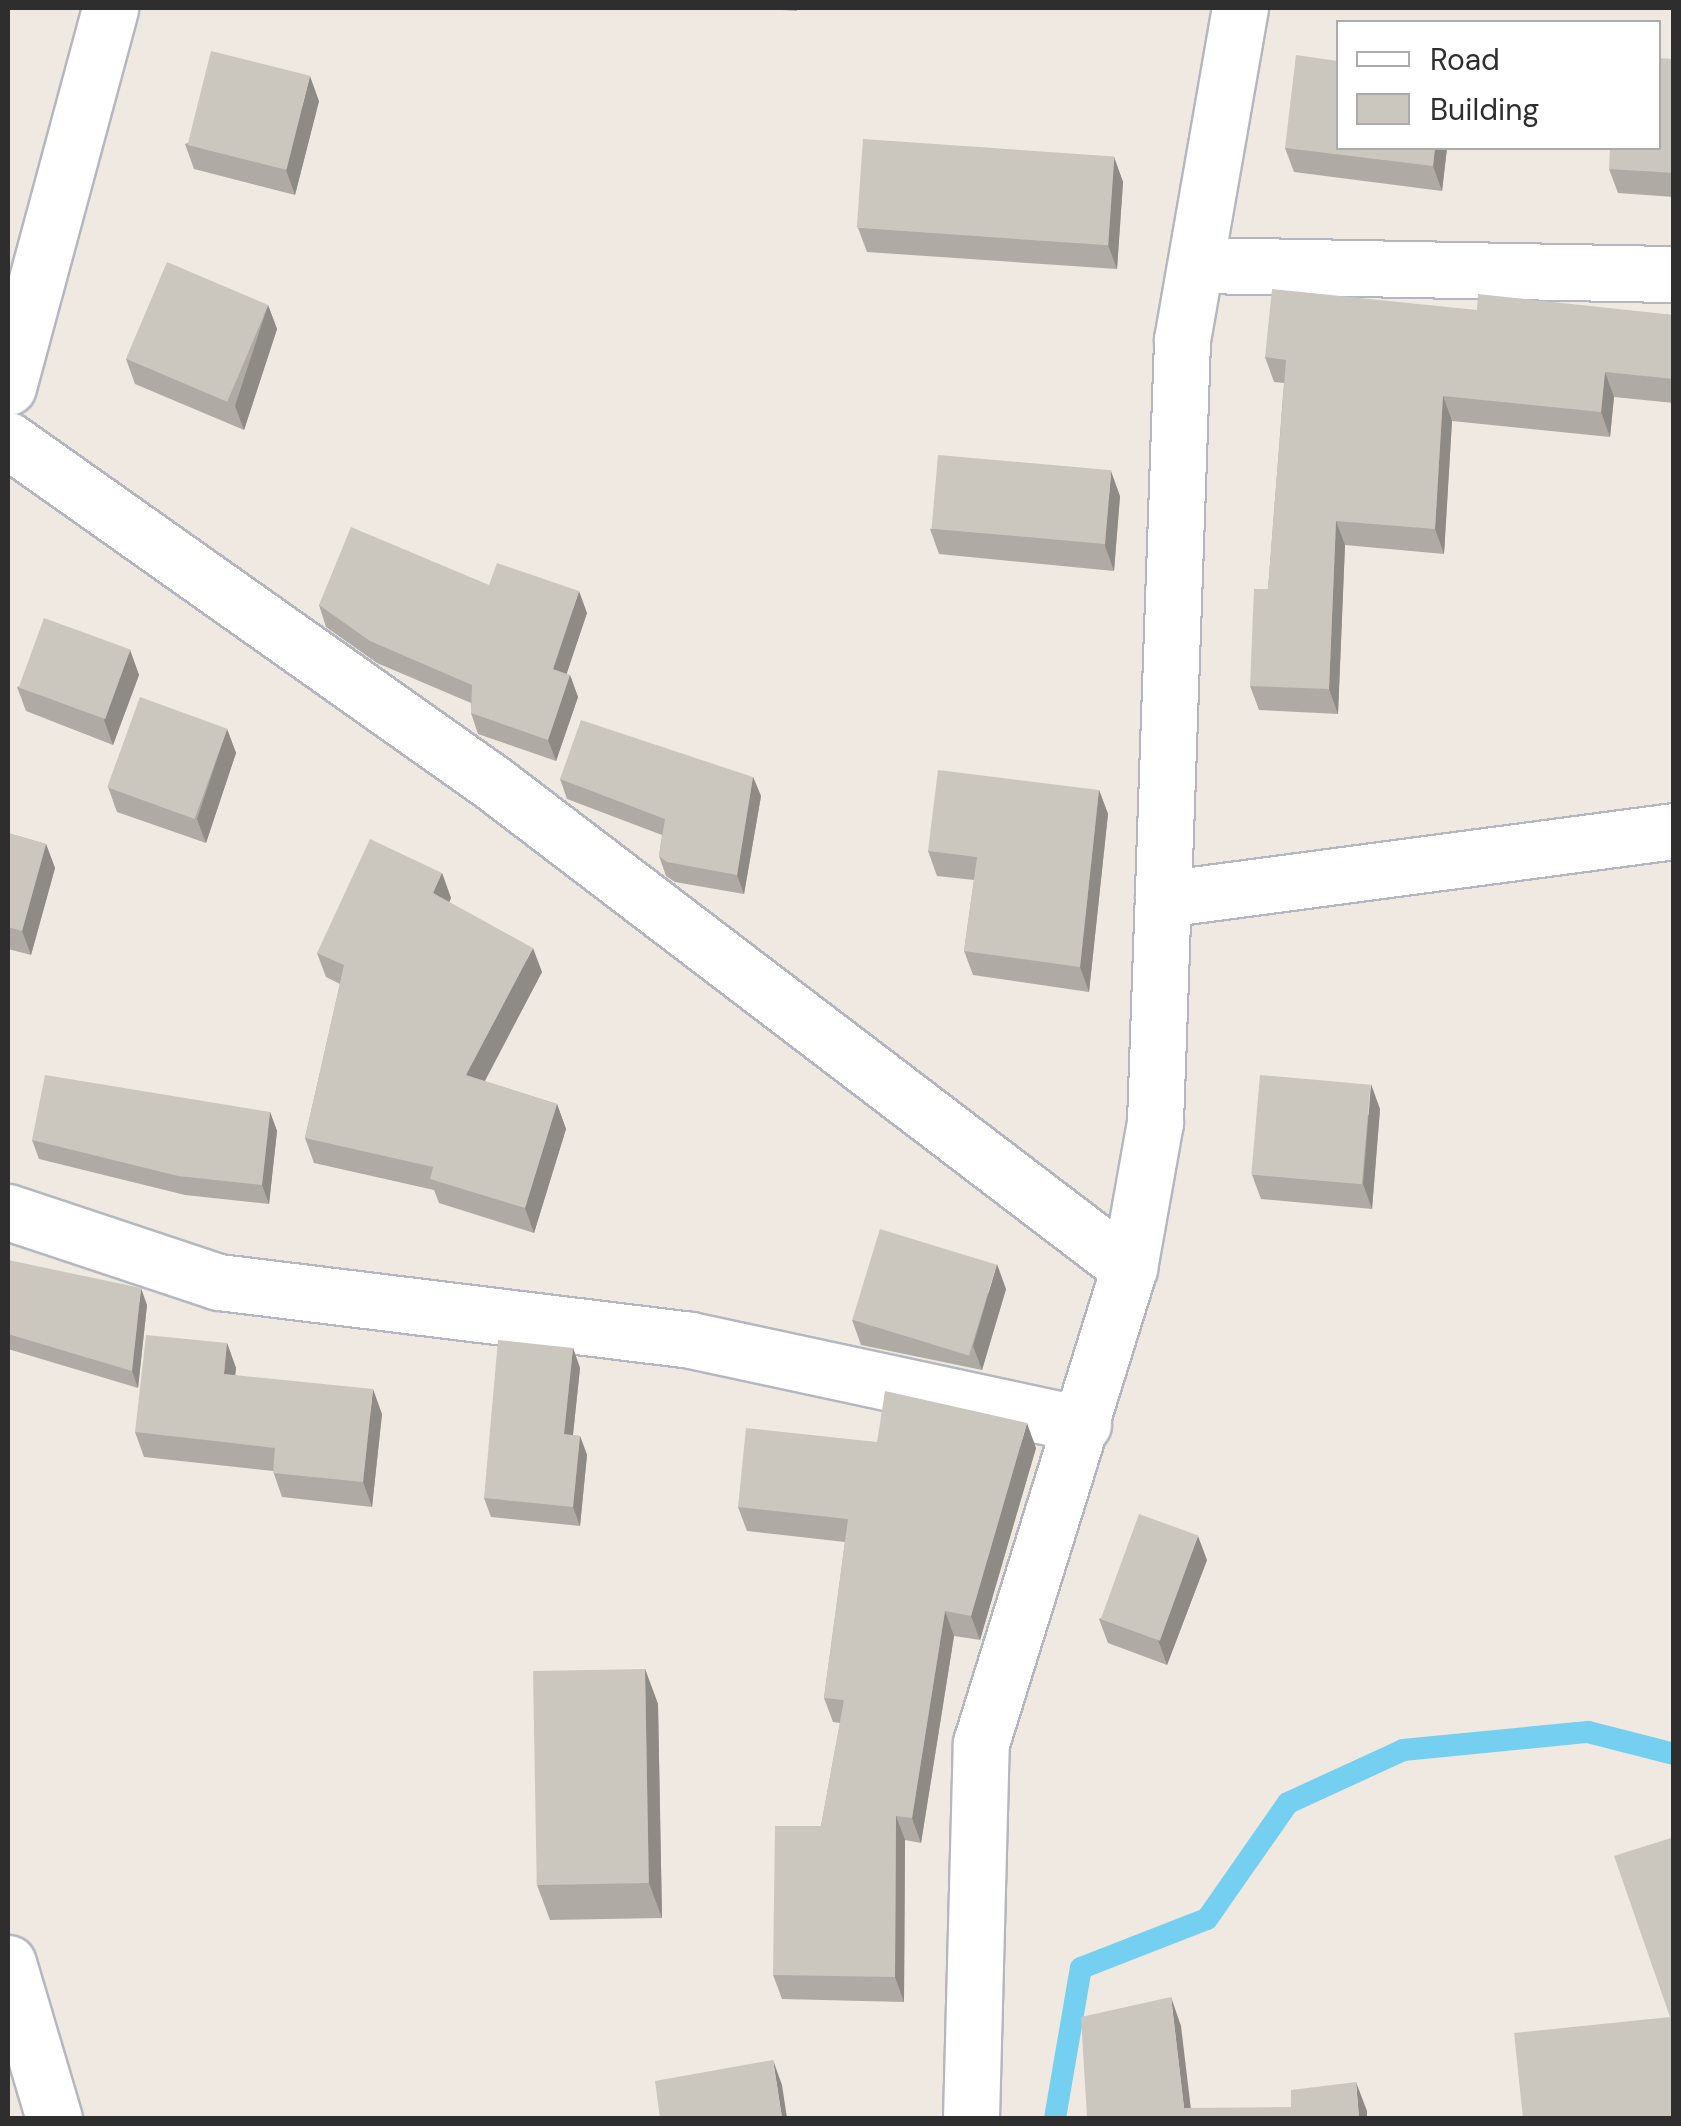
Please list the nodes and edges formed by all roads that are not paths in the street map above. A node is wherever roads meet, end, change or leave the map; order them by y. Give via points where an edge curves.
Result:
1 (110, 8) edge
2 (1240, 8) edge
3 (1200, 265) junction
4 (1674, 274) edge
5 (8, 387) edge
6 (8, 440) edge
7 (1674, 831) edge
8 (1162, 900) junction
9 (8, 1212) edge
10 (1129, 1268) junction
11 (1083, 1424) junction
12 (8, 1963) edge
13 (54, 2118) edge
14 (971, 2118) edge

1 - 5 street
2 - 3 street
3 - 4 street
3 - 8 street via 1182,340
6 - 10 street via 492,782
7 - 8 street
8 - 10 street via 1155,1122
9 - 11 street via 219,1282 690,1340
10 - 11 street
11 - 14 street via 980,1742
12 - 13 street

